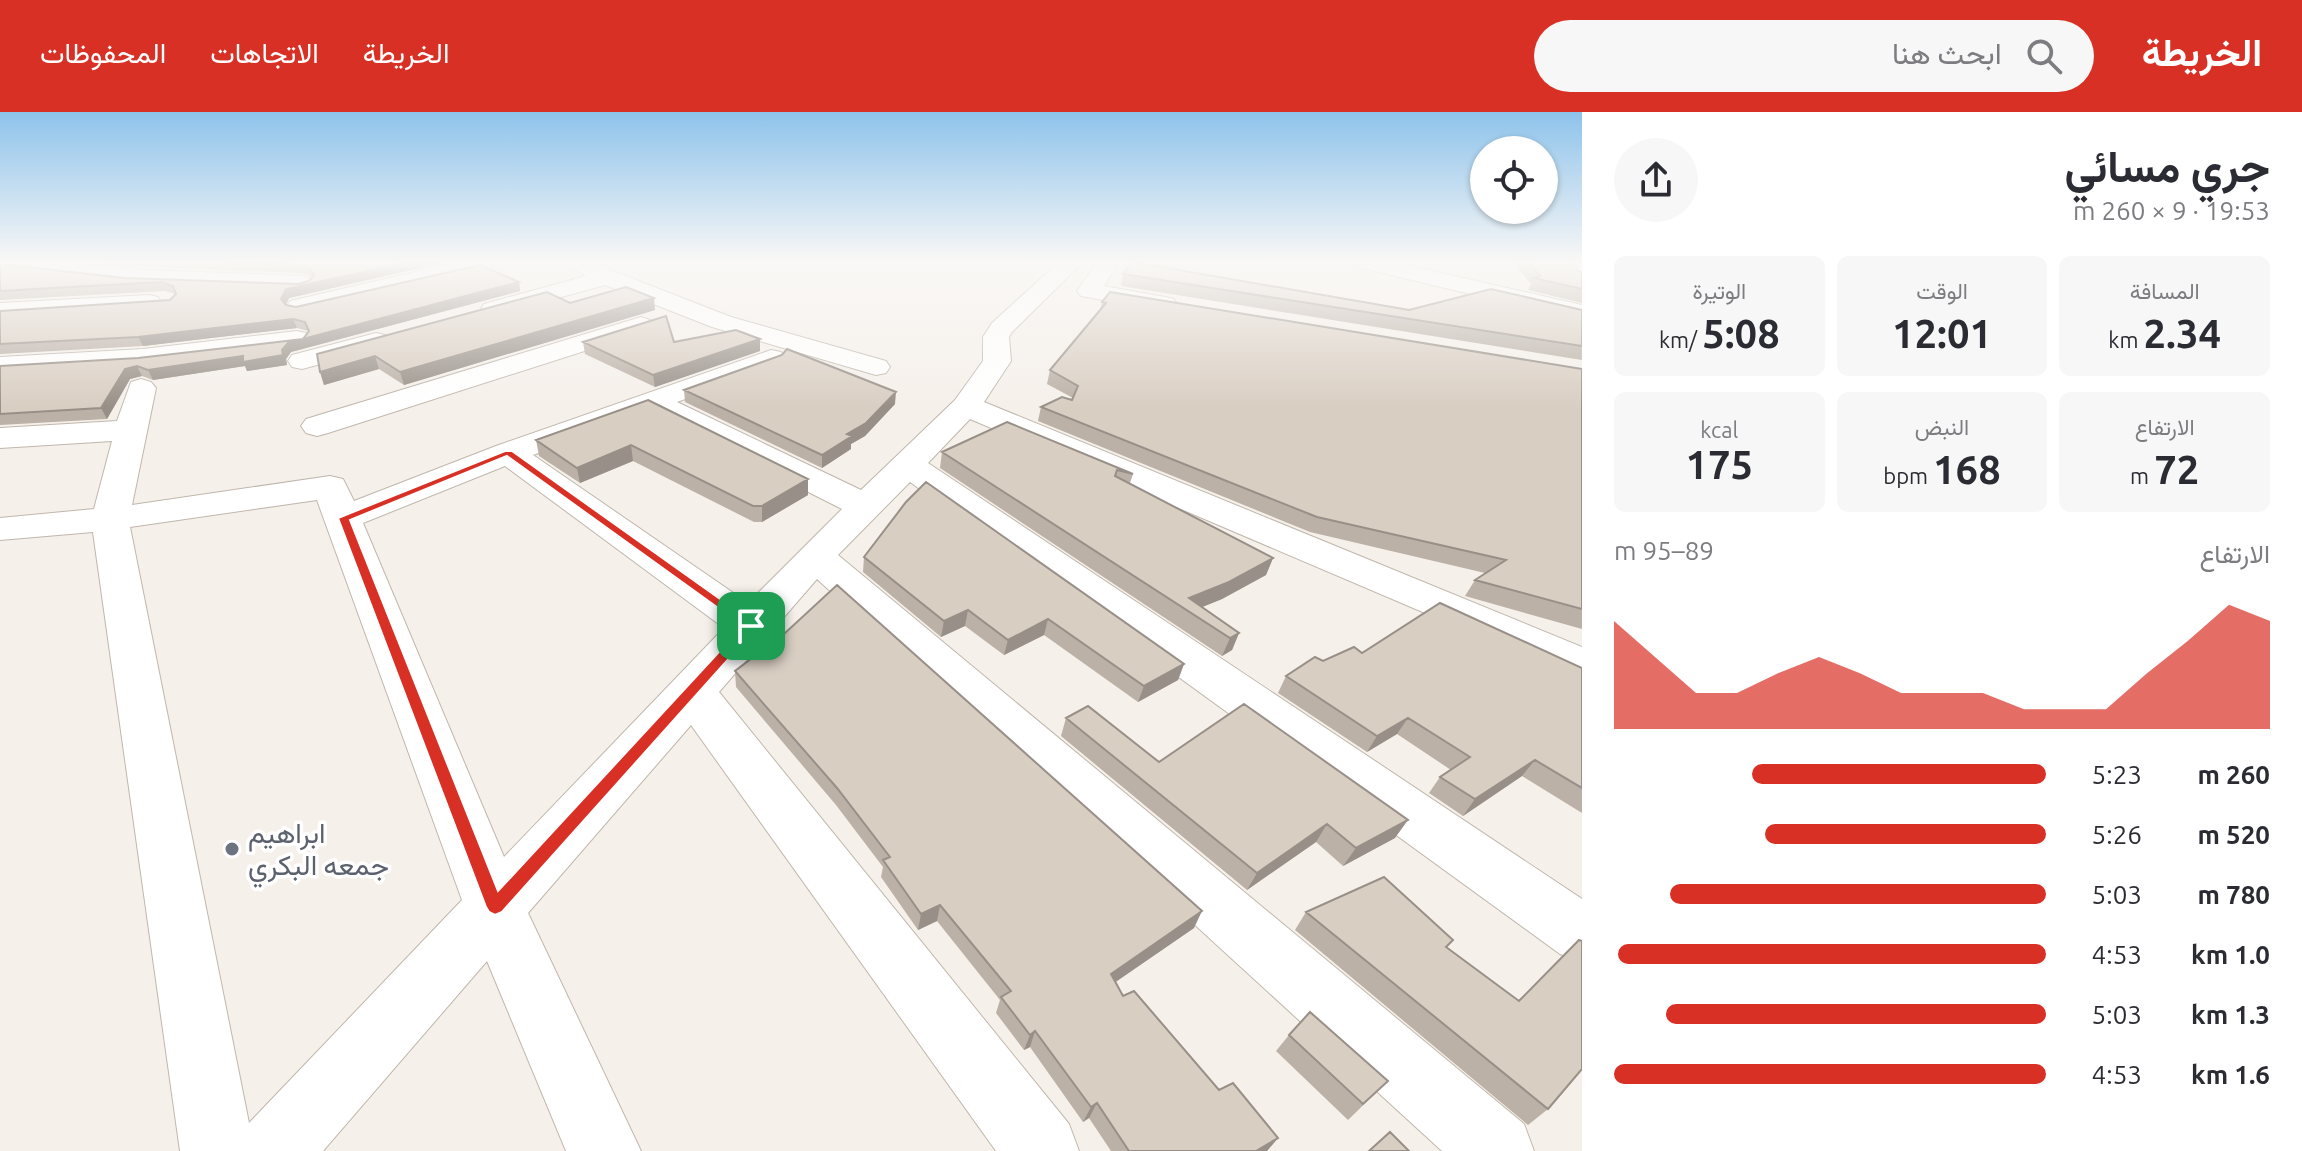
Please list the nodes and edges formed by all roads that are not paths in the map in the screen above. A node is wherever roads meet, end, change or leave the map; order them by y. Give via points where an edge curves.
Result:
1 (303, 310) edge
2 (489, 310) edge
3 (694, 310) edge
4 (1020, 310) edge
5 (469, 316) edge
6 (666, 317) edge
7 (393, 336) edge
8 (771, 358) edge
9 (0, 365) edge
10 (876, 367) dead end
11 (307, 383) junction
12 (651, 401) junction
13 (966, 406) junction
14 (0, 438) edge
15 (508, 453) junction
16 (906, 463) junction
17 (337, 502) junction
18 (865, 506) junction
19 (110, 519) junction
20 (0, 529) edge
21 (815, 556) junction
22 (751, 626) junction
23 (1582, 665) edge
24 (692, 691) junction
25 (495, 907) junction
26 (1582, 934) edge
27 (217, 1151) edge
28 (274, 1151) edge
29 (604, 1151) edge
30 (1042, 1151) edge
31 (1497, 1151) edge

1 - 11 street
2 - 5 street
3 - 10 street via 771,339
4 - 13 street via 1001,328 997,361
6 - 11 street
7 - 11 street
8 - 12 street
9 - 11 street via 143,357
11 - 17 street
12 - 15 street
12 - 18 street
13 - 16 street
13 - 23 street
14 - 19 street via 136,409
15 - 17 street
15 - 22 street
16 - 18 street
16 - 26 street
17 - 19 street
17 - 25 street
18 - 21 street
19 - 20 street
19 - 27 street
21 - 22 street
21 - 31 street
22 - 24 street
24 - 25 street
24 - 30 street
25 - 28 street
25 - 29 street

